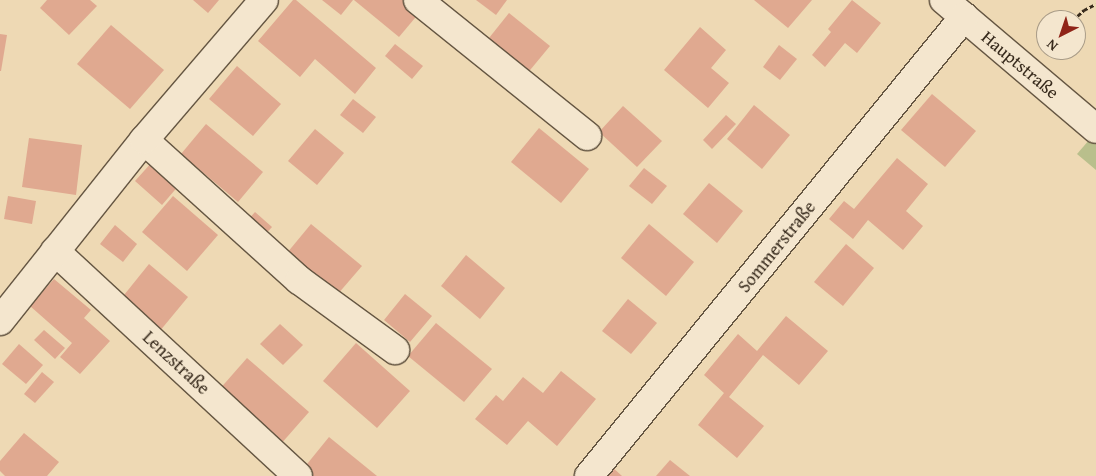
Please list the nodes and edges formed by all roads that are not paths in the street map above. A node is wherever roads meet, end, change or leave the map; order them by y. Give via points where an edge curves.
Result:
1 (264, 0) edge
2 (418, 0) edge
3 (944, 0) edge
4 (964, 17) junction
5 (1096, 129) edge
6 (587, 136) dead end
7 (144, 140) junction
8 (55, 250) junction
9 (0, 321) edge
10 (395, 350) dead end
11 (298, 476) edge
12 (589, 476) edge

1 - 7 street
2 - 6 street
3 - 4 street, Hauptstraße
4 - 5 street, Hauptstraße
4 - 12 street, Sommerstraße
7 - 8 street
7 - 10 street via 299,280
8 - 9 street
8 - 11 street, Lenzstraße

